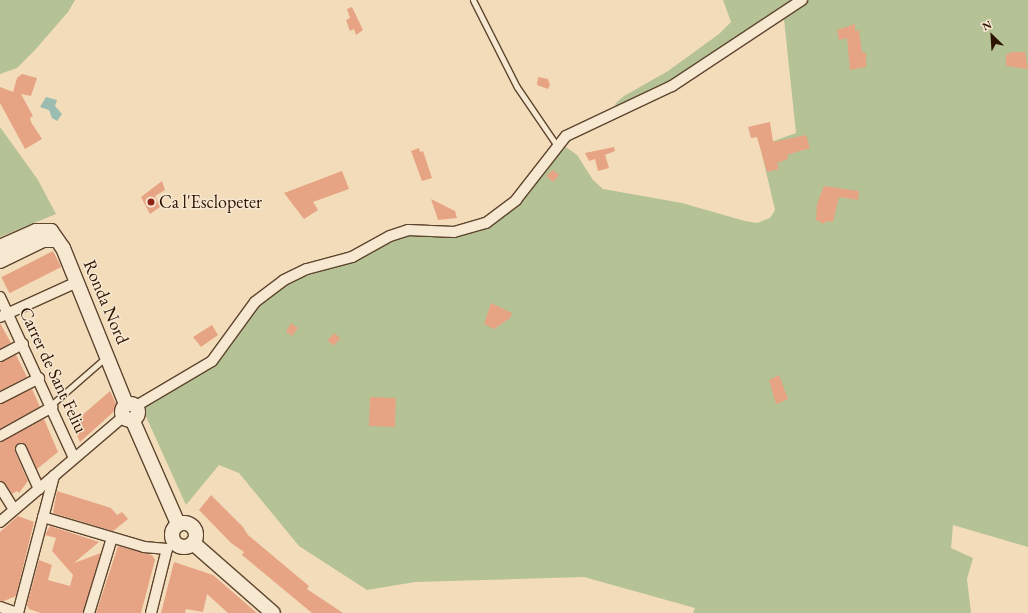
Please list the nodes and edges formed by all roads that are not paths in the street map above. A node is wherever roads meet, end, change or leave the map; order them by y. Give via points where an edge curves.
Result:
1 (472, 0) edge
2 (802, 0) edge
3 (558, 147) junction
4 (53, 235) junction
5 (0, 247) edge
6 (0, 261) edge
7 (77, 282) junction
8 (0, 297) edge
9 (4, 315) edge
10 (23, 344) junction
11 (108, 355) junction
12 (0, 356) edge
13 (39, 378) junction
14 (0, 398) edge
15 (51, 406) junction
16 (129, 412) junction
17 (0, 436) edge
18 (22, 449) dead end
19 (74, 458) junction
20 (54, 476) junction
21 (0, 487) edge
22 (39, 489) junction
23 (14, 509) junction
24 (43, 517) junction
25 (0, 522) edge
26 (178, 524) junction
27 (112, 538) junction
28 (193, 543) junction
29 (171, 546) junction
30 (0, 607) edge
31 (17, 613) edge
32 (89, 613) edge
33 (151, 613) edge
34 (274, 613) edge

1 - 3 lane via 517,87
2 - 3 street via 672,86 566,136
3 - 16 street via 516,200 486,223 454,232 408,230 390,236 352,257 307,269 284,280 255,302 212,361
4 - 5 street via 36,231
4 - 6 street
4 - 7 street, Ronda Nord via 63,248
7 - 9 street
7 - 11 street, Ronda Nord
8 - 9 street, Carrer de Sant Feliu
9 - 10 street, Carrer de Sant Feliu
10 - 12 street
10 - 13 street, Carrer de Sant Feliu
11 - 15 lane
11 - 16 street, Ronda Nord
13 - 14 street
13 - 15 street, Carrer de Sant Feliu
15 - 17 street
15 - 19 street, Carrer de Sant Feliu
16 - 19 street
16 - 26 street, Ronda Nord
18 - 22 street
19 - 20 street
20 - 22 street
20 - 24 street
21 - 23 street
22 - 23 street
23 - 25 street
24 - 27 street
24 - 31 street
26 - 28 street via 187,523 193,527 196,534
26 - 29 street via 172,532
27 - 29 street via 144,547
27 - 32 street
28 - 29 street via 184,547
28 - 34 street
29 - 33 street
30 - 31 street

